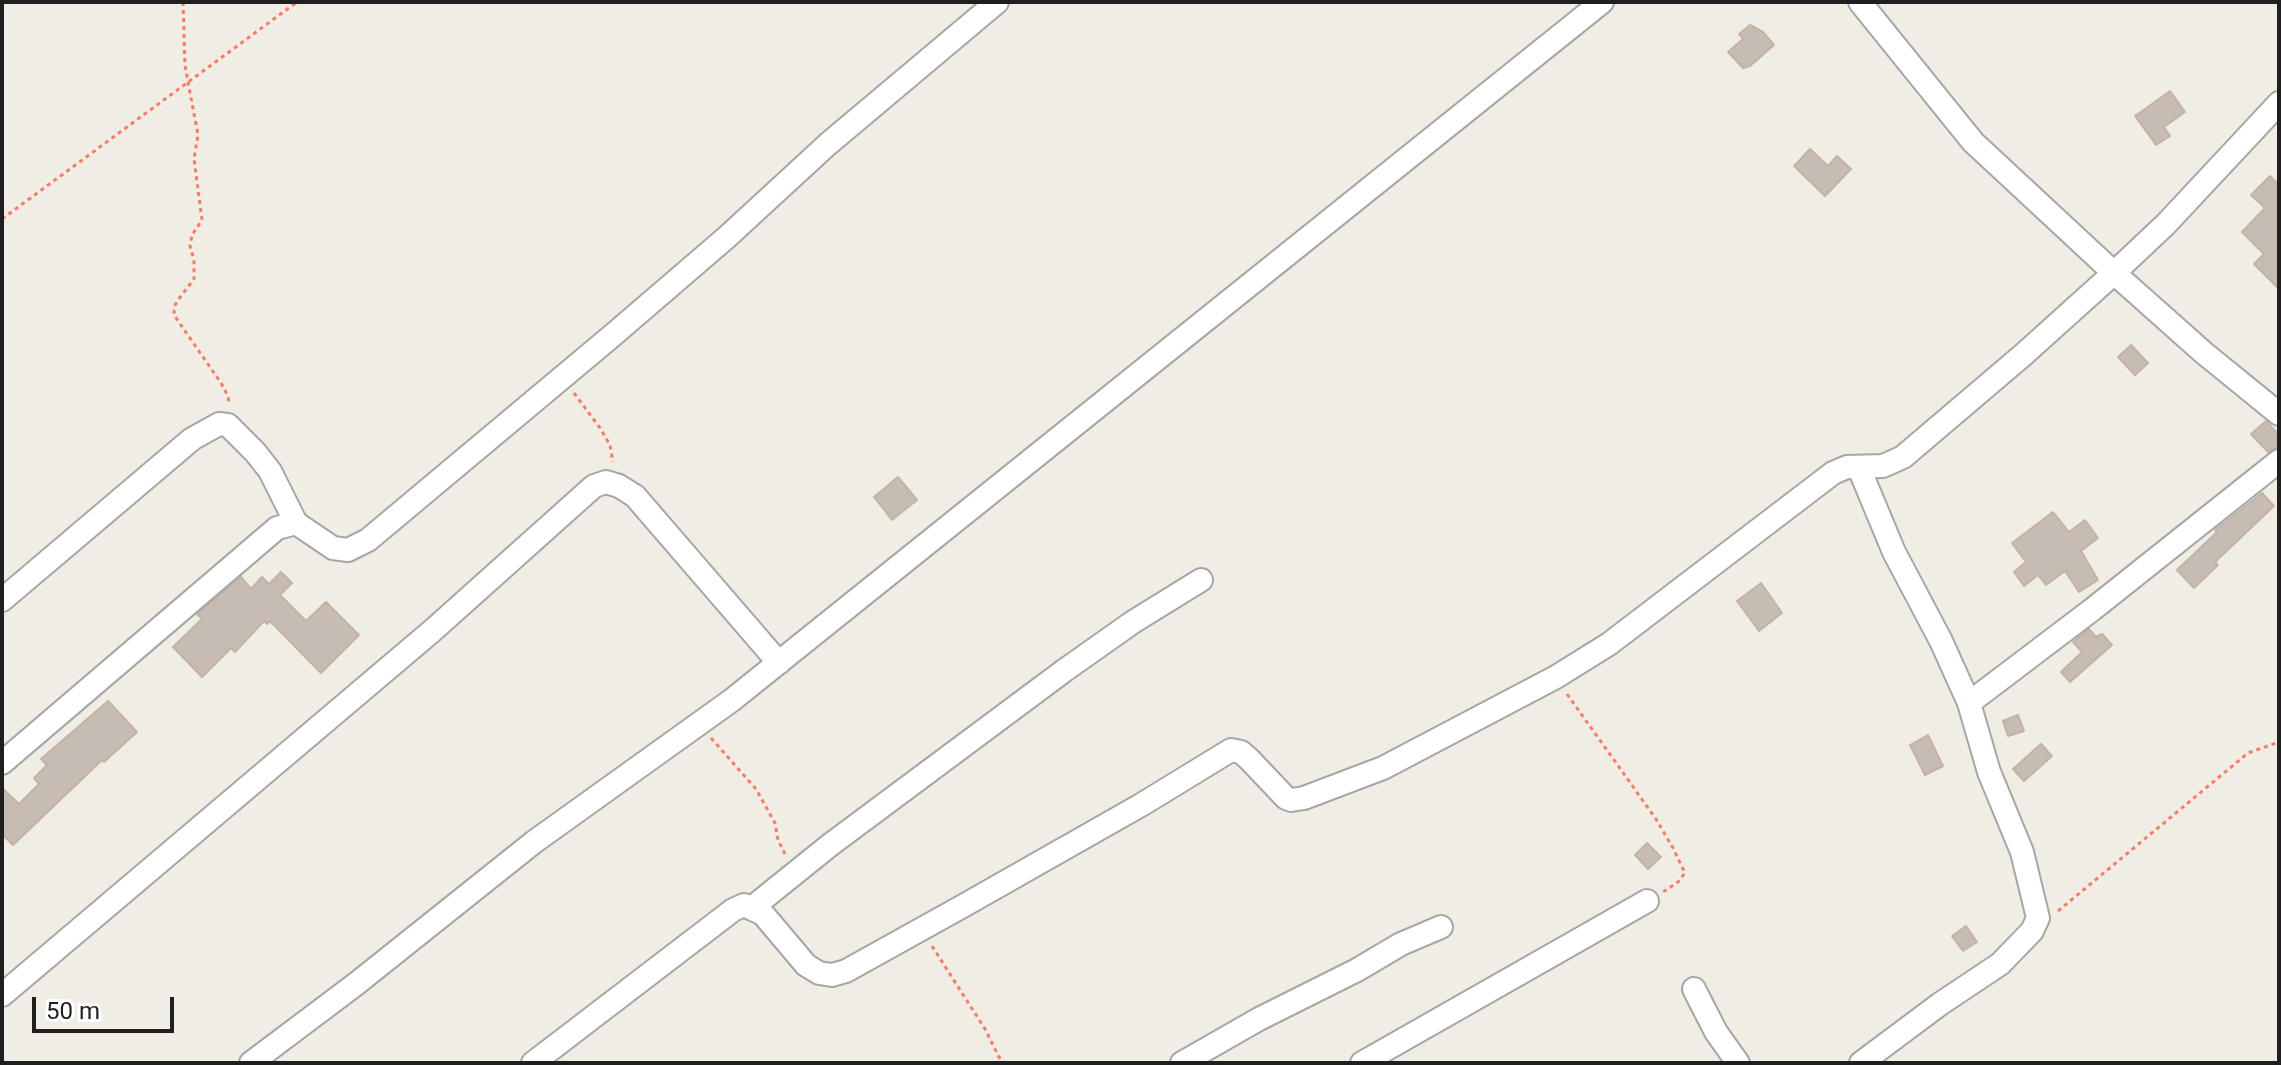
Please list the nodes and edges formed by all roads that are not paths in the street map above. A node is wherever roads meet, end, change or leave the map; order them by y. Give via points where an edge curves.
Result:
1 (997, 2) edge
2 (1602, 2) edge
3 (1860, 2) edge
4 (2279, 103) edge
5 (2114, 273) junction
6 (2279, 414) edge
7 (2279, 461) edge
8 (1859, 468) junction
9 (296, 523) junction
10 (1201, 580) dead end
11 (2, 600) edge
12 (779, 663) junction
13 (1969, 703) junction
14 (2, 763) edge
15 (1647, 901) road end
16 (753, 907) junction
17 (1441, 927) dead end
18 (1694, 989) dead end
19 (2, 995) edge
20 (251, 1063) edge
21 (533, 1063) edge
22 (1182, 1063) edge
23 (1362, 1063) edge
24 (1738, 1063) edge
25 (1861, 1063) edge

1 - 9 street via 368,540 348,550 333,548
2 - 12 street
3 - 5 street via 1973,142
4 - 5 street
5 - 6 street
5 - 8 street via 1903,457
7 - 13 street
8 - 13 street
8 - 16 street via 1833,473 1609,644 1383,768 1291,800 1241,752 1231,750 832,975 806,965
9 - 11 street via 270,471 228,425 219,424 192,439
9 - 14 street via 277,528
10 - 16 street via 1065,670
12 - 19 street via 635,496 606,482 594,486 432,631
12 - 20 street via 534,842
13 - 25 street via 2026,867 2038,918 2000,964
15 - 23 street
16 - 21 street via 733,910
17 - 22 street
18 - 24 street

